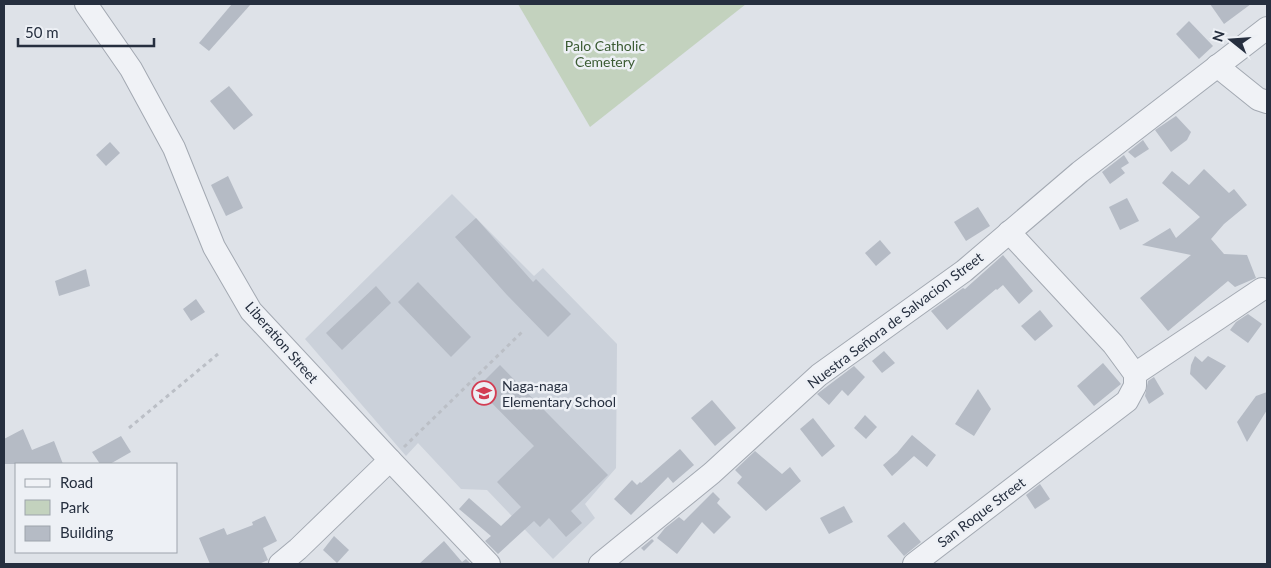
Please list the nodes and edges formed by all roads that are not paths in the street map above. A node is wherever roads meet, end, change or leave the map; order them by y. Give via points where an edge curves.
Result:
1 (86, 4) edge
2 (1267, 28) edge
3 (1217, 66) junction
4 (1267, 102) edge
5 (1009, 232) junction
6 (1262, 289) dead end
7 (1135, 374) junction
8 (390, 460) junction
9 (280, 564) edge
10 (490, 564) edge
11 (600, 564) edge
12 (914, 564) edge

1 - 8 street, Liberation Street via 131,69 174,148 214,247 251,311
2 - 3 street, Nuestra Señora de Salvacion Street
3 - 4 street via 1258,100
3 - 5 street, Nuestra Señora de Salvacion Street via 1080,172
5 - 7 street via 1113,344
5 - 11 street, Nuestra Señora de Salvacion Street via 964,271 820,375 712,472
6 - 7 street
7 - 12 street, San Roque Street via 1135,386 1127,401
8 - 9 street
8 - 10 street, Liberation Street

